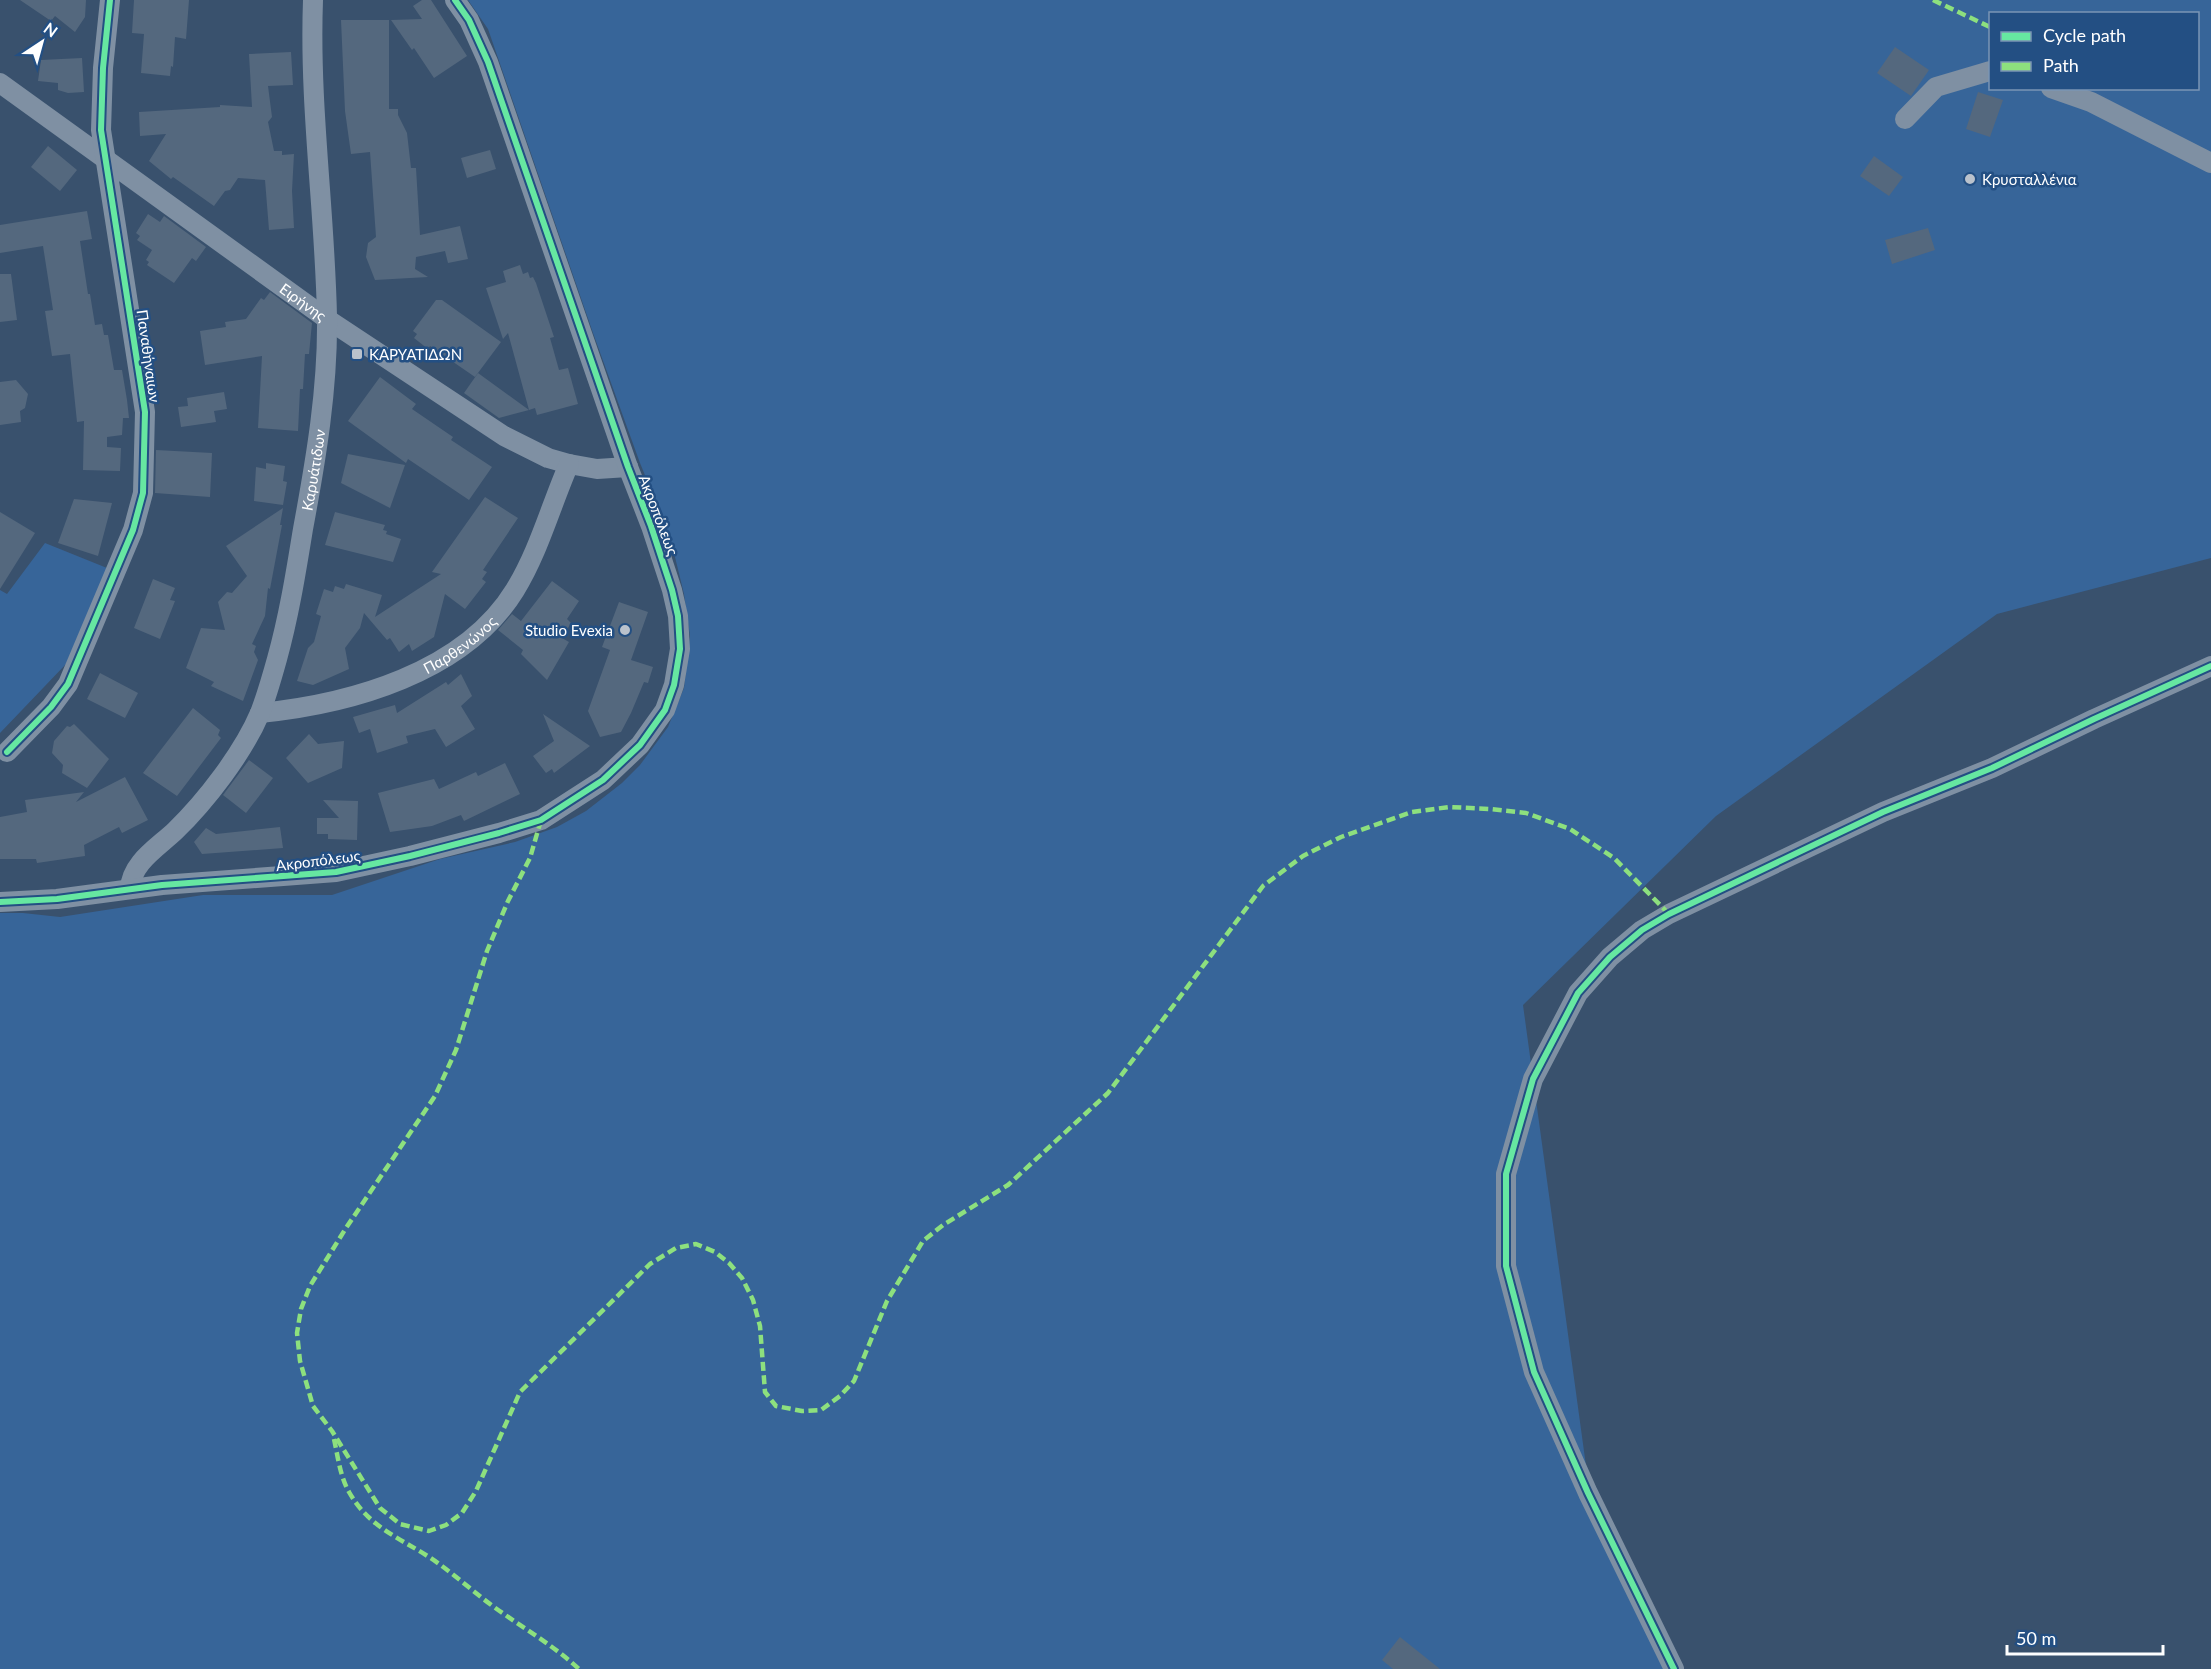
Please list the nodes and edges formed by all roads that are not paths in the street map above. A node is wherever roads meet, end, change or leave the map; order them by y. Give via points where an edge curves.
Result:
1 (110, 0) edge
2 (313, 0) edge
3 (455, 0) edge
4 (1989, 70) edge
5 (0, 83) edge
6 (2057, 90) edge
7 (1905, 119) dead end
8 (105, 160) junction
9 (2211, 163) edge
10 (327, 319) junction
11 (569, 464) junction
12 (628, 467) junction
13 (2211, 666) edge
14 (260, 713) junction
15 (7, 752) dead end
16 (130, 889) junction
17 (0, 902) edge
18 (1674, 1669) edge

1 - 8 street, Παναθήναιων via 101,111
2 - 10 street, Καρυάτιδων via 314,99
3 - 12 street, Ακροπόλεως via 470,20 488,62
4 - 7 street via 1936,87
5 - 8 street, Ειρήνης
6 - 9 street via 2091,102
8 - 10 street, Ειρήνης
8 - 15 street, Παναθήναιων via 145,412 141,502 120,564 68,684
10 - 11 street, Ειρήνης via 504,436
10 - 14 street, Καρυάτιδων via 326,369 315,466 278,657
11 - 12 street, Ειρήνης via 597,469
11 - 14 street, Παρθενώνος via 518,585 502,608 446,658 390,684 312,707
12 - 16 street, Ακροπόλεως via 666,568 678,616 680,649 665,710 640,745 616,769 541,820 410,856 306,875
13 - 18 street via 1992,768 1883,812 1669,914 1610,957 1578,993 1533,1079 1506,1174 1506,1266 1533,1372
14 - 16 street, Καρυάτιδων via 208,795 136,868
16 - 17 street, Ακροπόλεως

